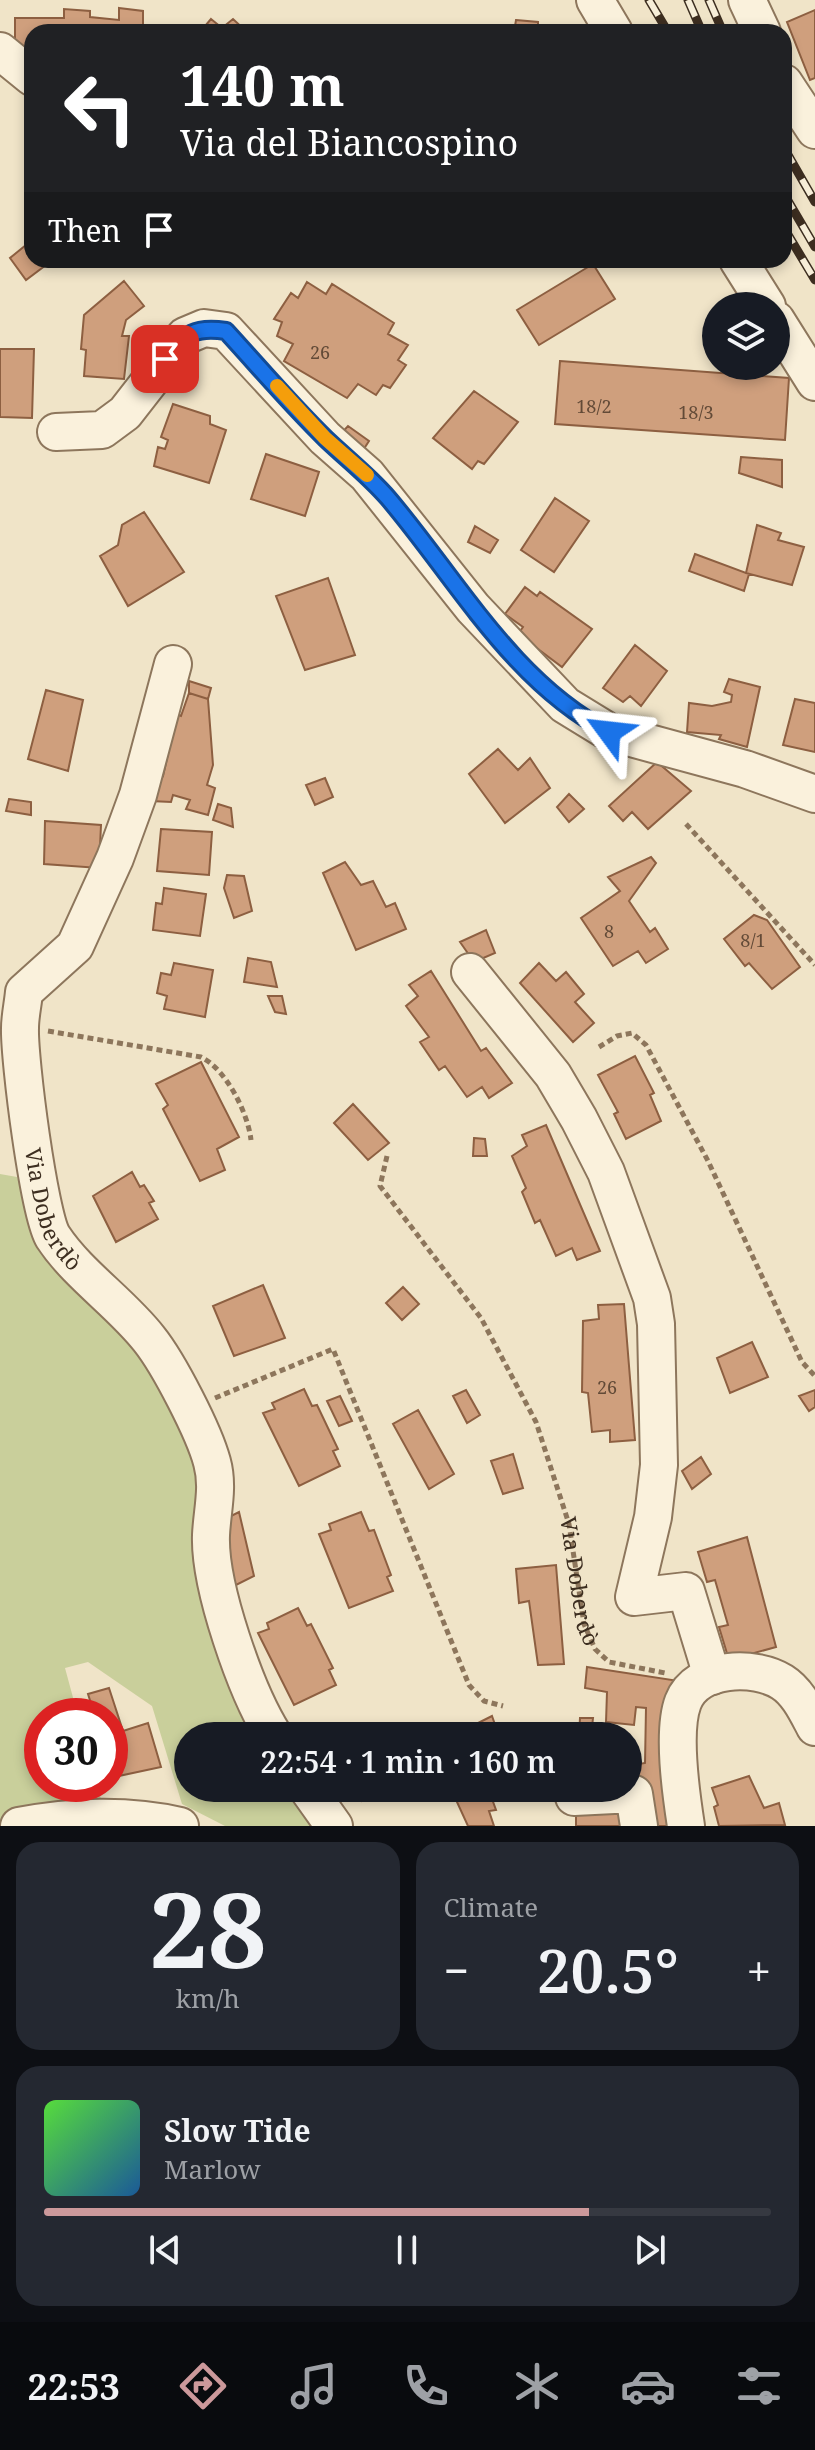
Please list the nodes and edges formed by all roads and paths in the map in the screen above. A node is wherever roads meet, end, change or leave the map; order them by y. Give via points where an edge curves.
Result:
1 (595, 0) edge
2 (747, 0) edge
3 (609, 24) edge
4 (758, 24) edge
5 (0, 51) edge
6 (24, 70) edge
7 (792, 95) edge
8 (815, 130) edge
9 (743, 268) edge
10 (758, 292) edge
11 (790, 342) edge
12 (815, 382) edge
13 (56, 432) dead end
14 (173, 664) dead end
15 (815, 794) edge
16 (686, 824) dead end
17 (815, 965) edge
18 (470, 972) dead end
19 (19, 1027) junction
20 (599, 1047) dead end
21 (251, 1140) dead end
22 (387, 1156) dead end
23 (815, 1376) edge
24 (189, 1409) junction
25 (712, 1676) junction
26 (503, 1706) dead end
27 (267, 1722) edge
28 (815, 1727) edge
29 (317, 1802) edge
30 (19, 1826) edge
31 (180, 1826) edge
32 (334, 1826) edge
33 (686, 1826) edge

1 - 3 street
2 - 4 street
5 - 6 street
7 - 8 street
9 - 10 street
11 - 12 street
13 - 15 street via 102,430 125,413 185,336 204,328 226,331 325,438 367,475 473,608 565,705 609,732
14 - 19 street, Via Doberdò via 115,858 75,946 24,992
16 - 17 path
18 - 25 street via 553,1075 579,1119 606,1172 643,1270 656,1324 659,1465 634,1597 686,1591
19 - 21 path via 201,1057 224,1079 250,1127
19 - 24 street, Via Doberdò via 43,1208 52,1236 150,1339
20 - 23 path via 632,1033 646,1045 708,1161 802,1362
22 - 25 path, Via Doberdò via 380,1186 481,1318 536,1422 569,1524 584,1624 595,1649 609,1662 636,1670
24 - 26 path via 333,1349 469,1685 484,1701
24 - 27 street, Via Doberdò via 213,1465 211,1536 218,1584 248,1682
25 - 28 street via 763,1674 785,1684
25 - 33 street via 693,1686 683,1703 679,1744
29 - 32 street
30 - 31 street via 97,1818

